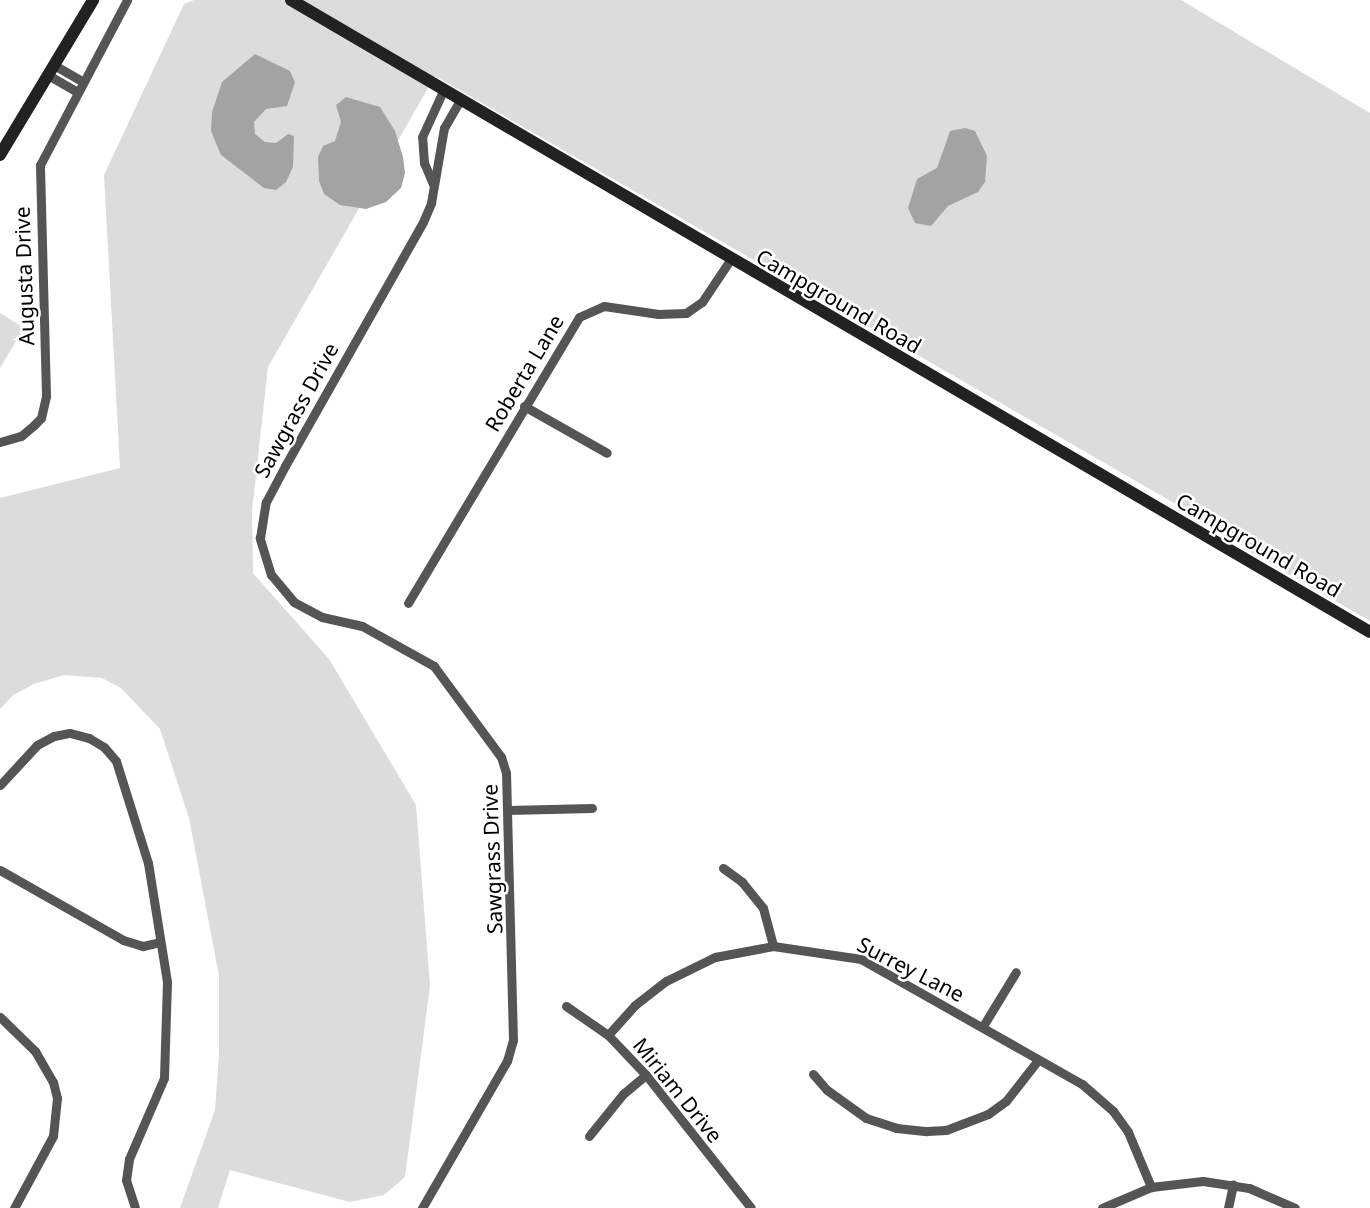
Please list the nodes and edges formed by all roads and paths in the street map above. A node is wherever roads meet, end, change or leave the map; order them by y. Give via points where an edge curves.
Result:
1 (93, 0) edge
2 (127, 0) edge
3 (291, 0) edge
4 (51, 70) junction
5 (83, 82) junction
6 (444, 91) junction
7 (78, 92) junction
8 (460, 100) junction
9 (422, 144) junction
10 (440, 147) junction
11 (0, 155) edge
12 (433, 184) junction
13 (730, 260) junction
14 (524, 406) junction
15 (0, 442) edge
16 (607, 453) dead end
17 (408, 603) dead end
18 (1370, 632) edge
19 (0, 785) edge
20 (592, 808) dead end
21 (508, 810) junction
22 (723, 868) dead end
23 (0, 870) edge
24 (160, 942) junction
25 (773, 946) junction
26 (1016, 972) dead end
27 (566, 1006) dead end
28 (0, 1017) edge
29 (983, 1026) junction
30 (608, 1035) junction
31 (1038, 1060) junction
32 (813, 1074) dead end
33 (646, 1075) junction
34 (589, 1136) dead end
35 (1233, 1185) junction
36 (1151, 1187) junction
37 (14, 1208) edge
38 (135, 1208) edge
39 (422, 1208) edge
40 (751, 1208) edge
41 (1102, 1208) edge
42 (1228, 1208) edge
43 (1295, 1208) edge

1 - 4 street
2 - 5 street, Augusta Drive
3 - 6 street, Campground Road
4 - 5 street
4 - 7 street
4 - 11 street
5 - 7 street, Augusta Drive
6 - 8 street, Campground Road
6 - 9 street via 429,117
7 - 15 street, Augusta Drive via 40,165 46,396 41,418 21,436
8 - 10 street, Sawgrass Drive via 444,128
8 - 13 street, Campground Road
9 - 10 street
9 - 12 street, Sawgrass Drive
10 - 12 street, Sawgrass Drive
12 - 21 street, Sawgrass Drive via 423,222 266,502 260,538 271,575 294,602 322,616 362,626 434,666 501,757
13 - 14 street, Roberta Lane via 702,302 686,313 658,314 604,306 579,317
13 - 18 street, Campground Road
14 - 16 street
14 - 17 street, Roberta Lane
19 - 24 street via 37,745 54,736 70,734 104,747 116,761 148,863
20 - 21 street
21 - 39 street, Sawgrass Drive via 513,1040 507,1062
22 - 25 street via 742,882 763,908
23 - 24 street via 123,940 143,946
24 - 38 street via 167,982 164,1078 129,1159 126,1180
25 - 29 street, Surrey Lane via 861,959
25 - 30 street, Surrey Lane via 715,957 689,968 635,1005
26 - 29 street
27 - 30 street, Miriam Drive
28 - 37 street via 35,1051 57,1098 53,1136
29 - 31 street, Surrey Lane
30 - 33 street, Miriam Drive
31 - 32 street via 1006,1101 988,1114 946,1130 896,1128 860,1115
31 - 36 street, Surrey Lane via 1082,1084 1113,1111 1140,1156
33 - 34 street via 623,1094
33 - 40 street, Miriam Drive
35 - 36 street via 1203,1181
35 - 42 street
35 - 43 street via 1264,1192
36 - 41 street

